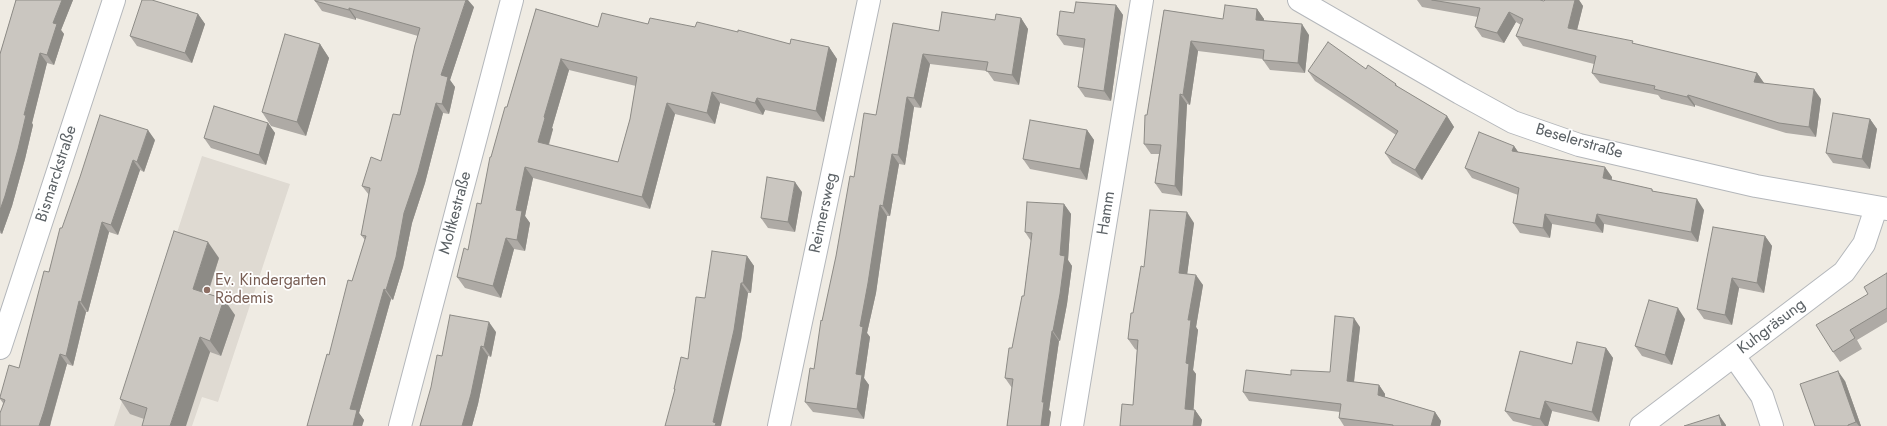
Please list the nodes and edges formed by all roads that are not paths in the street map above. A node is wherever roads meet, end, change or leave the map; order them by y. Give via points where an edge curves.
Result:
1 (114, 0) edge
2 (512, 0) edge
3 (869, 0) edge
4 (1142, 0) edge
5 (1300, 0) edge
6 (1882, 209) edge
7 (0, 348) edge
8 (1734, 356) junction
9 (400, 426) edge
10 (779, 426) edge
11 (1072, 426) edge
12 (1641, 426) edge
13 (1772, 426) edge

1 - 7 street, Bismarckstraße
2 - 9 street, Moltkestraße
3 - 10 street, Reimersweg
4 - 11 street, Hamm
5 - 6 street, Beselerstraße via 1514,122 1579,145 1756,186
6 - 8 street, Kuhgräsung via 1864,244 1844,272
8 - 12 street, Kuhgräsung
8 - 13 street via 1762,396

